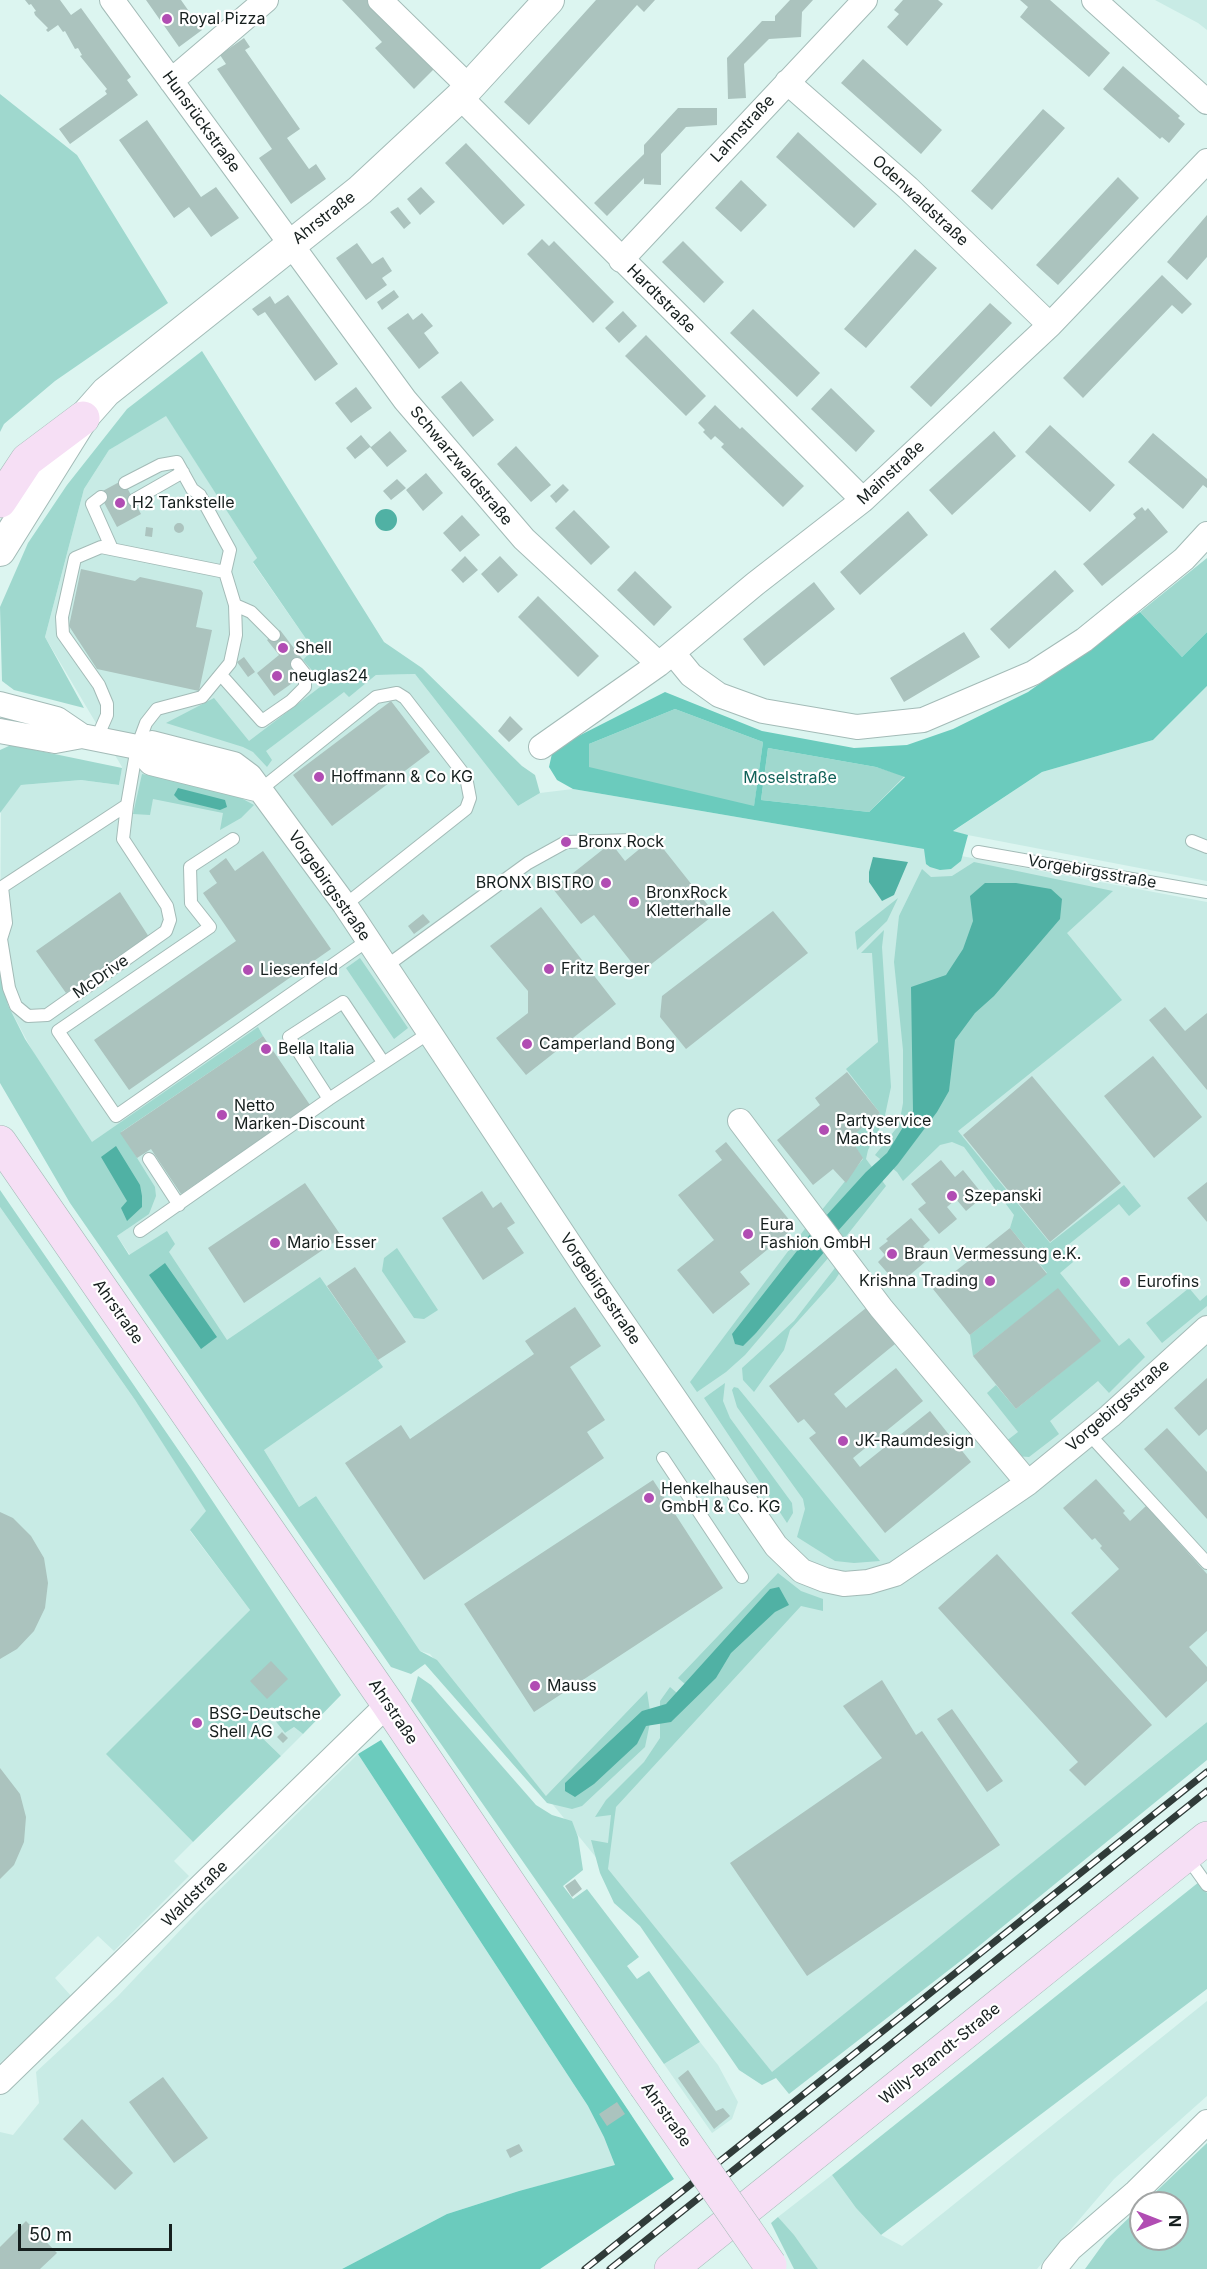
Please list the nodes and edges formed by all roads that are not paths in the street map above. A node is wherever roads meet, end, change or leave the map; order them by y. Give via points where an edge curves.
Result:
1 (112, 0) edge
2 (266, 0) edge
3 (380, 0) edge
4 (548, 0) edge
5 (865, 0) edge
6 (1094, 0) edge
7 (171, 81) junction
8 (787, 82) junction
9 (464, 92) junction
10 (1207, 102) edge
11 (1207, 161) edge
12 (289, 245) junction
13 (621, 260) junction
14 (1050, 325) junction
15 (83, 418) junction
16 (183, 472) junction
17 (125, 483) dead end
18 (101, 497) dead end
19 (134, 500) dead end
20 (863, 500) junction
21 (0, 501) edge
22 (1207, 534) edge
23 (112, 549) junction
24 (0, 551) edge
25 (225, 572) junction
26 (235, 605) junction
27 (274, 634) dead end
28 (666, 658) junction
29 (297, 664) dead end
30 (221, 675) junction
31 (0, 704) edge
32 (0, 731) edge
33 (89, 738) junction
34 (136, 747) junction
35 (541, 747) dead end
36 (260, 790) junction
37 (127, 805) junction
38 (233, 839) dead end
39 (633, 840) dead end
40 (1192, 841) dead end
41 (1207, 846) edge
42 (978, 852) dead end
43 (1207, 892) edge
44 (345, 905) junction
45 (368, 941) junction
46 (385, 967) junction
47 (429, 1033) junction
48 (383, 1062) junction
49 (329, 1099) junction
50 (740, 1121) dead end
51 (0, 1127) edge
52 (6, 1150) edge
53 (148, 1159) dead end
54 (179, 1205) junction
55 (140, 1232) dead end
56 (1207, 1328) edge
57 (1088, 1433) junction
58 (663, 1458) dead end
59 (1028, 1483) junction
60 (1207, 1563) edge
61 (742, 1577) dead end
62 (388, 1704) junction
63 (1196, 1846) edge
64 (1207, 1885) edge
65 (0, 2082) edge
66 (1207, 2122) edge
67 (770, 2267) edge
68 (671, 2269) edge
69 (1054, 2269) edge

1 - 7 street, Hunsrückstraße
2 - 7 street
3 - 9 street, Hardtstraße
4 - 9 street, Ahrstraße
5 - 8 street, Lahnstraße
6 - 10 street
7 - 12 street, Hunsrückstraße
8 - 13 street, Lahnstraße
8 - 14 street, Odenwaldstraße via 908,188
9 - 12 street, Ahrstraße via 360,190
9 - 13 street, Hardtstraße
11 - 14 street, Mainstraße
12 - 15 street, Ahrstraße via 106,392
12 - 28 street, Schwarzwaldstraße via 405,400 524,539
13 - 20 street, Hardtstraße
14 - 20 street, Mainstraße
15 - 21 main road, Ahrstraße via 27,460
15 - 24 street, Ahrstraße
16 - 17 lane via 177,462 160,465
16 - 19 lane
16 - 25 lane via 230,550
18 - 23 lane via 92,504 105,517
20 - 28 street, Mainstraße
22 - 28 street via 1184,559 1084,640 1033,674 923,720 857,727 763,711 719,695
23 - 25 lane
23 - 33 lane via 100,547 75,558 62,616 63,634 99,685 107,704 107,715
25 - 26 lane
26 - 27 lane via 251,612
26 - 30 lane via 236,635 230,663
28 - 35 street, Mainstraße
29 - 30 lane via 305,674 305,687 262,721
30 - 34 lane via 202,697 158,709 146,723
31 - 33 street, Vorgebirgsstraße via 57,719
32 - 33 street, Vorgebirgsstraße via 55,741
33 - 34 street, Vorgebirgsstraße
34 - 36 street, Vorgebirgsstraße via 152,743 234,764
34 - 37 lane
36 - 44 street, Vorgebirgsstraße
36 - 44 lane via 376,697 397,693 405,698 466,777 470,798 466,809
37 - 37 lane, McDrive via 2,887 6,923 1,939 9,988 16,1006 28,1016 47,1015 166,931 170,920 167,906 123,839
38 - 45 lane via 190,867 191,903 210,927 58,1031 116,1116
39 - 46 lane via 566,842 528,863
40 - 41 lane
42 - 43 lane, Vorgebirgsstraße
44 - 45 street, Vorgebirgsstraße
45 - 46 street, Vorgebirgsstraße
46 - 47 street, Vorgebirgsstraße
47 - 48 lane
47 - 59 street, Vorgebirgsstraße via 776,1546 802,1571 844,1584 896,1574
48 - 49 lane
48 - 49 lane via 343,1002 289,1037
49 - 54 lane
50 - 59 street via 881,1308
51 - 52 main road, Ahrstraße
52 - 62 main road, Ahrstraße
53 - 54 lane
54 - 55 lane
56 - 57 street, Vorgebirgsstraße
57 - 59 street, Vorgebirgsstraße
57 - 60 lane
58 - 61 lane
62 - 65 street, Waldstraße
62 - 67 main road, Ahrstraße, bridge
63 - 64 lane
63 - 68 main road, Willy-Brandt-Straße
66 - 69 street via 1136,2192 1070,2249

